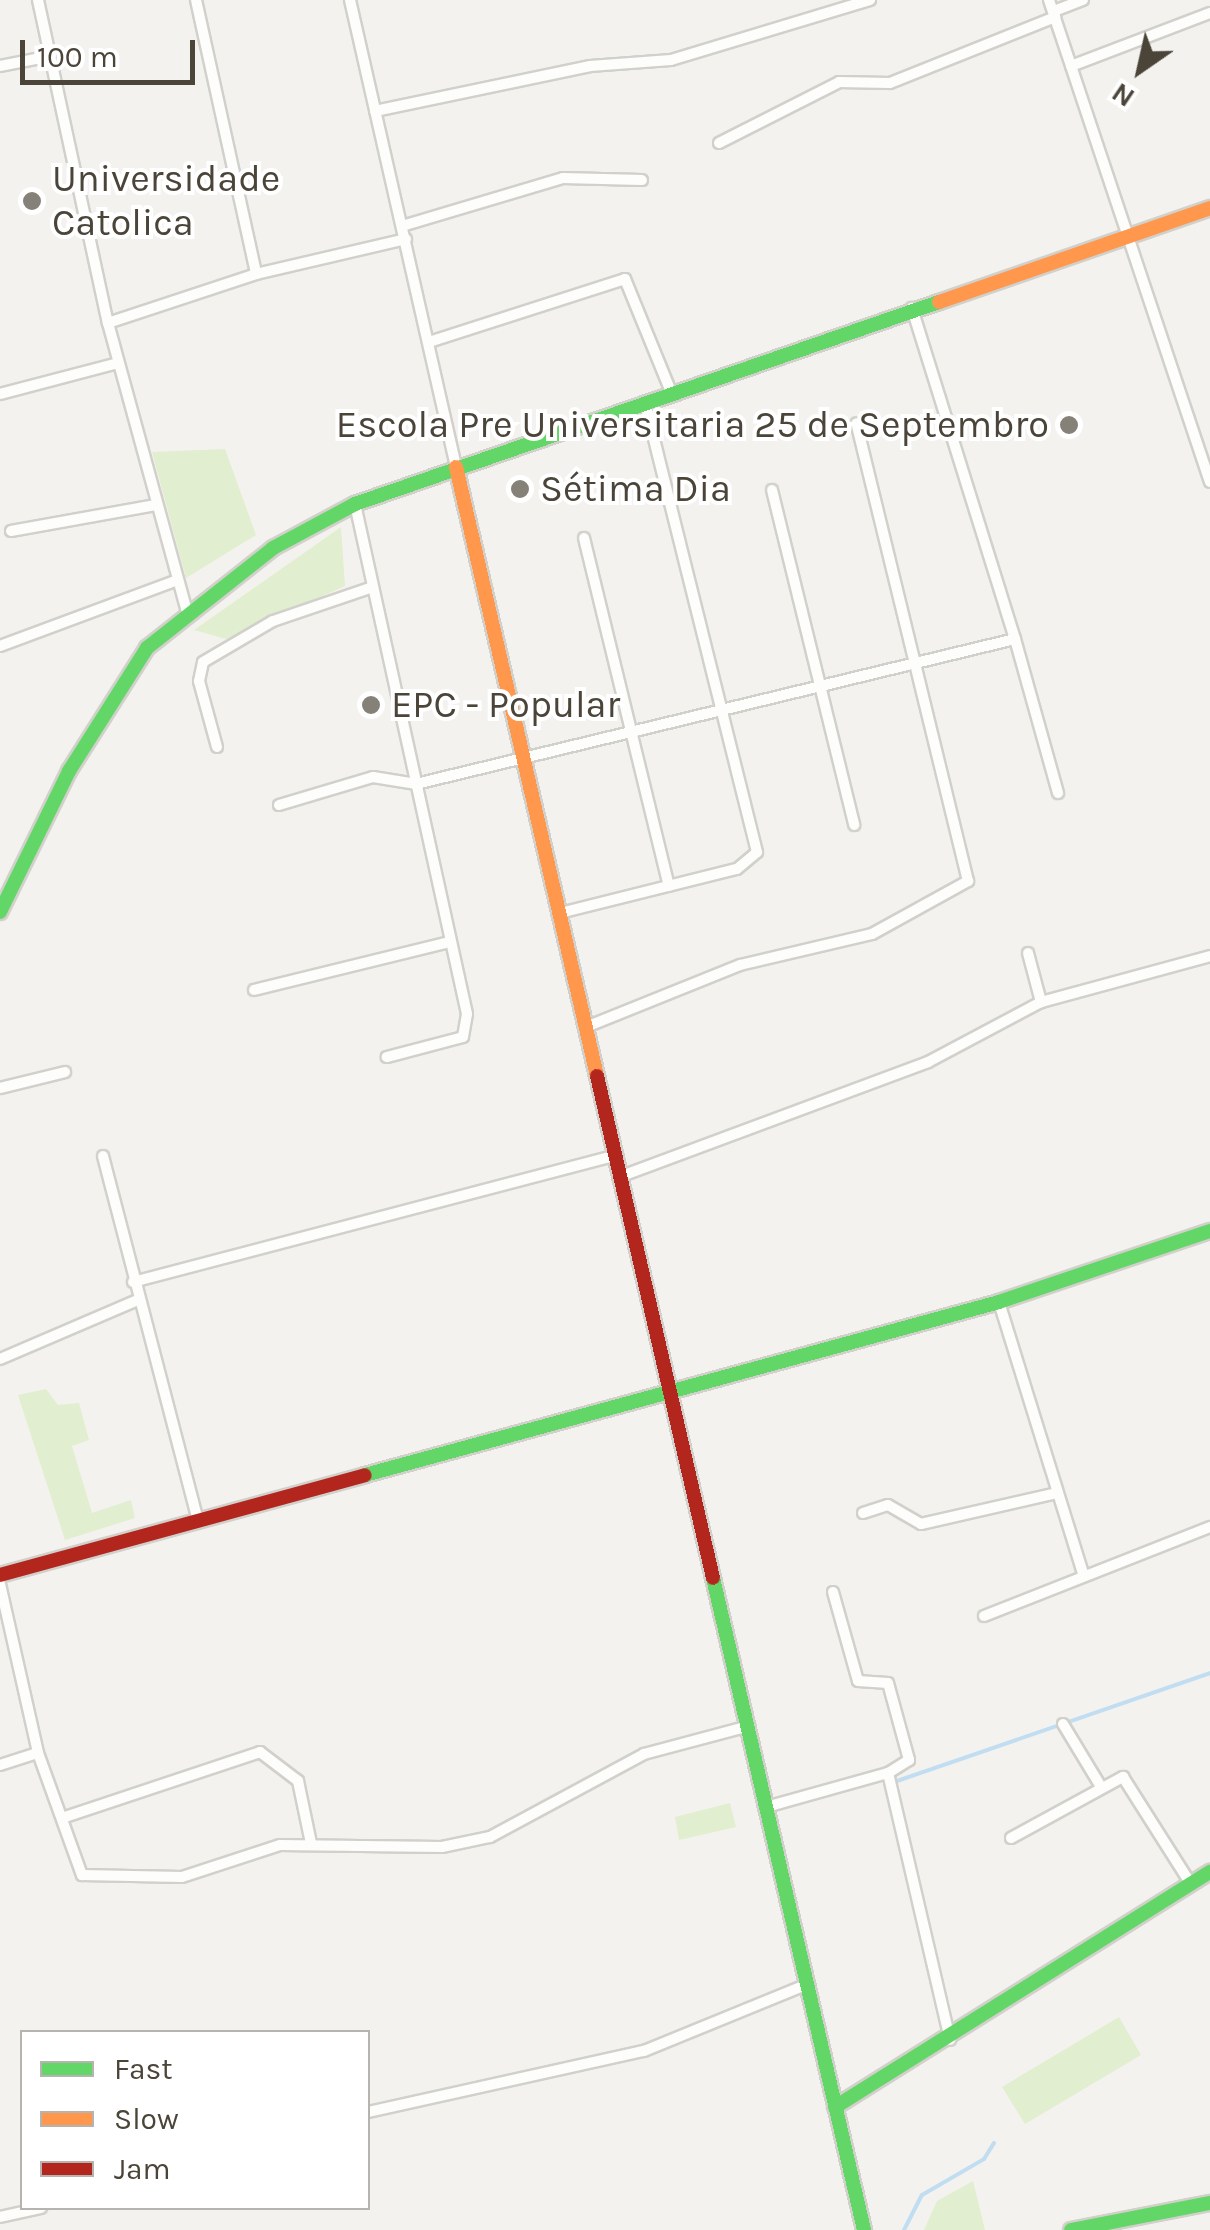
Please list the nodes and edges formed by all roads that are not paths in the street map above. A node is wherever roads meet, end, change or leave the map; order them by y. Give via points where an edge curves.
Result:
1 (38, 0) edge
2 (196, 0) edge
3 (350, 0) edge
4 (870, 0) edge
5 (1083, 0) edge
6 (1053, 9) edge
7 (1210, 13) edge
8 (50, 56) junction
9 (0, 66) edge
10 (1071, 66) junction
11 (375, 111) junction
12 (719, 143) dead end
13 (642, 180) dead end
14 (1210, 208) edge
15 (402, 226) junction
16 (1125, 237) junction
17 (406, 239) junction
18 (256, 274) junction
19 (912, 307) junction
20 (108, 323) junction
21 (428, 342) junction
22 (118, 363) junction
23 (0, 394) edge
24 (672, 394) junction
25 (645, 402) junction
26 (856, 423) dead end
27 (456, 467) junction
28 (1210, 482) edge
29 (772, 490) dead end
30 (356, 504) junction
31 (156, 505) junction
32 (11, 531) dead end
33 (584, 538) dead end
34 (176, 582) junction
35 (370, 588) junction
36 (187, 612) junction
37 (1015, 639) junction
38 (0, 646) edge
39 (913, 662) junction
40 (818, 687) junction
41 (722, 704) junction
42 (626, 730) junction
43 (217, 747) dead end
44 (522, 754) junction
45 (416, 784) junction
46 (1058, 793) dead end
47 (280, 805) dead end
48 (854, 825) dead end
49 (670, 886) junction
50 (0, 912) edge
51 (560, 913) junction
52 (449, 942) junction
53 (1028, 953) dead end
54 (1210, 956) edge
55 (254, 990) dead end
56 (1041, 1002) junction
57 (586, 1027) junction
58 (387, 1057) dead end
59 (65, 1072) dead end
60 (0, 1088) edge
61 (103, 1156) dead end
62 (614, 1156) junction
63 (619, 1178) junction
64 (1210, 1232) edge
65 (133, 1282) junction
66 (135, 1301) junction
67 (999, 1302) junction
68 (0, 1359) edge
69 (670, 1390) junction
70 (1058, 1492) junction
71 (863, 1513) dead end
72 (198, 1520) junction
73 (1210, 1527) edge
74 (0, 1575) edge
75 (1084, 1576) junction
76 (0, 1584) edge
77 (833, 1592) dead end
78 (984, 1616) dead end
79 (1063, 1724) dead end
80 (748, 1726) junction
81 (38, 1753) junction
82 (0, 1765) edge
83 (888, 1773) junction
84 (1100, 1785) junction
85 (766, 1808) junction
86 (62, 1818) junction
87 (1011, 1838) dead end
88 (311, 1843) junction
89 (1210, 1872) edge
90 (1191, 1884) junction
91 (808, 1984) junction
92 (950, 2041) junction
93 (835, 2107) junction
94 (370, 2112) edge
95 (1210, 2203) edge
96 (32, 2210) edge
97 (0, 2217) edge
98 (861, 2229) edge
99 (1072, 2230) edge

1 - 8 street
2 - 18 street
3 - 11 street
4 - 11 street via 671,60 590,66
5 - 6 street
6 - 10 street
6 - 12 street via 890,82 840,82
7 - 10 street
8 - 9 street
8 - 20 street
10 - 16 street
11 - 15 street
13 - 15 street via 563,178
14 - 16 main road
15 - 17 street
16 - 19 main road
16 - 28 street
17 - 18 street
17 - 21 street
18 - 20 street
19 - 24 main road
19 - 37 street
20 - 22 street
21 - 24 street via 625,279
21 - 27 street
22 - 23 street
22 - 31 street
24 - 25 main road
25 - 27 main road
25 - 41 street
26 - 39 street
27 - 30 main road
27 - 44 main road
29 - 40 street
30 - 35 street
30 - 36 main road via 273,548
31 - 32 street
31 - 34 street
33 - 42 street
34 - 36 street
34 - 38 street
35 - 43 street via 261,626 203,662 198,681
35 - 45 street
36 - 50 main road via 114,693
37 - 39 street
37 - 46 street
39 - 40 street
39 - 57 street via 970,862 964,887 872,934 740,965
40 - 41 street
40 - 48 street
41 - 42 street
41 - 49 street via 757,852 748,864
42 - 44 street
42 - 49 street
44 - 45 street
44 - 51 main road
45 - 47 street via 373,777
45 - 52 street
49 - 51 street
51 - 57 main road
52 - 55 street
52 - 58 street via 466,1034
53 - 56 street
54 - 56 street
56 - 63 street via 928,1062
57 - 62 main road
59 - 60 street
61 - 65 street
62 - 63 main road
62 - 65 street
63 - 69 main road
64 - 67 main road
65 - 66 street
66 - 68 street
66 - 72 street
67 - 69 main road
67 - 70 street
69 - 72 main road
69 - 80 main road
70 - 71 street via 922,1524 888,1505
70 - 75 street
72 - 74 main road
73 - 75 street
75 - 78 street
76 - 81 street
77 - 83 street via 858,1682 888,1682 909,1763
79 - 84 street
80 - 85 main road
80 - 88 street via 644,1754 490,1837 442,1848
81 - 82 street
81 - 86 street
83 - 85 street
83 - 92 street
84 - 87 street
84 - 90 street via 1115,1776 1133,1784
85 - 91 main road
86 - 88 street via 86,1876 182,1877
86 - 88 street via 260,1752 298,1781
89 - 90 main road
90 - 92 main road
91 - 93 main road
91 - 94 street via 644,2051
92 - 93 main road
93 - 98 main road
95 - 99 main road
96 - 97 street

